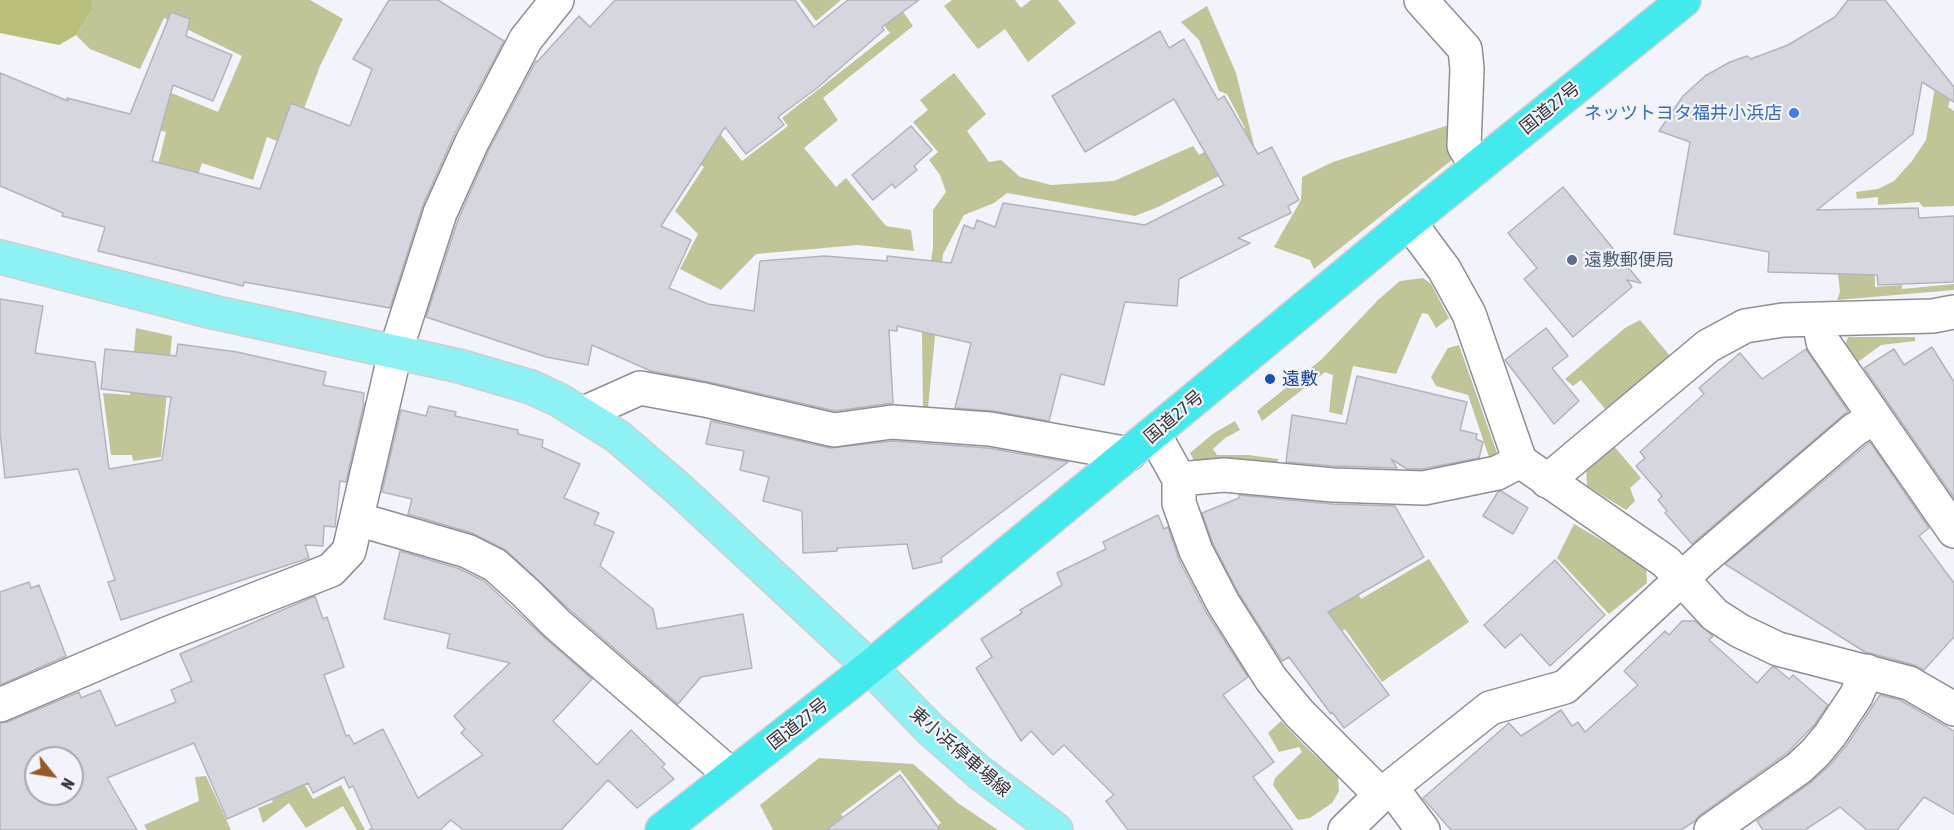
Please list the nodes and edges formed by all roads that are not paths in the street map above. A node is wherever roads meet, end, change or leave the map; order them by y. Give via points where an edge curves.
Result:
1 (557, 0) edge
2 (1421, 0) edge
3 (1684, 0) edge
4 (1477, 167) junction
5 (1409, 222) junction
6 (0, 257) edge
7 (1954, 312) edge
8 (1820, 321) junction
9 (395, 353) junction
10 (584, 413) junction
11 (1874, 417) junction
12 (1154, 434) junction
13 (1129, 454) junction
14 (1520, 461) junction
15 (1179, 479) junction
16 (1547, 482) junction
17 (357, 519) junction
18 (1954, 531) edge
19 (1682, 580) junction
20 (870, 668) junction
21 (1868, 671) junction
22 (3, 693) edge
23 (1954, 709) edge
24 (732, 775) junction
25 (1386, 791) junction
26 (662, 830) edge
27 (1056, 830) edge
28 (1345, 830) edge
29 (1423, 830) edge
30 (1711, 830) edge

1 - 9 street via 526,39 472,142 440,213
2 - 4 street via 1464,49 1464,146
3 - 4 highway, 国道27号
4 - 5 highway, 国道27号
5 - 12 highway, 国道27号
5 - 14 street via 1444,268 1469,314
6 - 9 main road, 東小浜停車場線 via 213,312
7 - 8 street
8 - 11 street via 1823,342
8 - 16 street via 1784,320 1746,326 1708,346
9 - 10 main road, 東小浜停車場線 via 531,387
9 - 17 street
10 - 13 street via 640,388 705,399 834,430 892,422 990,429
10 - 20 main road, 東小浜停車場線 via 681,491
11 - 18 street
11 - 19 street
12 - 13 highway, 国道27号
12 - 15 street
13 - 20 highway, 国道27号
14 - 15 street via 1497,473 1424,488 1224,475
14 - 16 street
15 - 25 street via 1179,503 1196,551 1271,679 1299,713
16 - 19 street via 1666,562
17 - 22 street via 349,551 331,570
17 - 24 street via 467,551 495,565 557,624
19 - 21 street via 1715,615 1740,631 1778,649
19 - 25 street via 1565,687 1490,708
20 - 24 highway, 国道27号
20 - 27 main road, 東小浜停車場線 via 980,773
21 - 23 street via 1909,684
21 - 30 street via 1856,696 1815,753
24 - 26 highway, 国道27号
25 - 28 street
25 - 29 street

